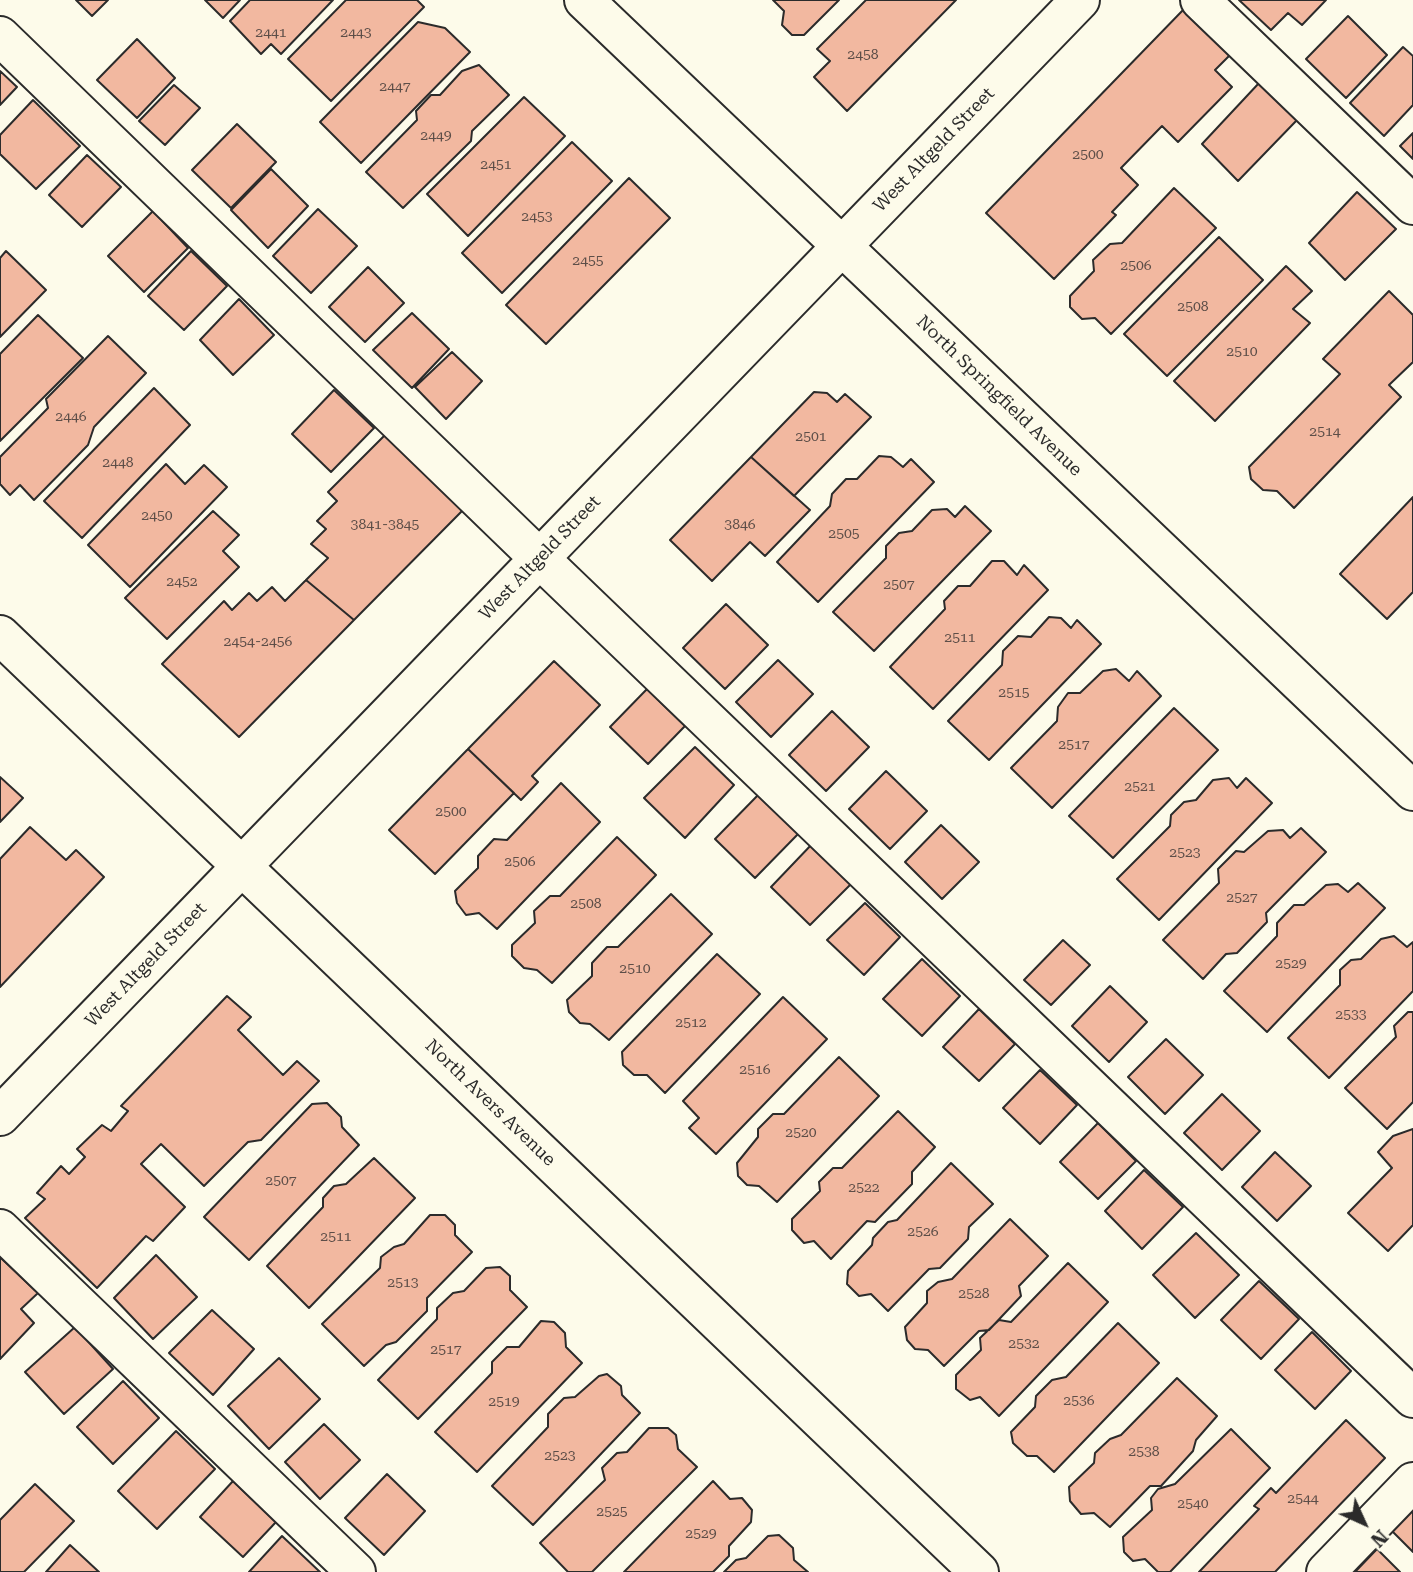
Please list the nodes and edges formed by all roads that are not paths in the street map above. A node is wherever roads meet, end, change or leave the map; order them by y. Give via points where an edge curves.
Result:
1 (584, 0) edge
2 (1080, 0) edge
3 (1200, 0) edge
4 (0, 36) edge
5 (1413, 205) edge
6 (842, 246) junction
7 (539, 558) junction
8 (0, 635) edge
9 (1413, 792) edge
10 (242, 865) junction
11 (0, 1116) edge
12 (0, 1229) edge
13 (1413, 1398) edge
14 (1413, 1482) edge
15 (356, 1572) edge
16 (979, 1572) edge
17 (1326, 1572) edge

1 - 6 street, North Springfield Avenue
2 - 6 street, West Altgeld Street
3 - 5 street
4 - 7 street
6 - 7 street, West Altgeld Street
6 - 9 street, North Springfield Avenue
7 - 10 street, West Altgeld Street
7 - 13 street
8 - 10 street, North Avers Avenue
10 - 11 street, West Altgeld Street
10 - 16 street, North Avers Avenue
12 - 15 street
14 - 17 street

